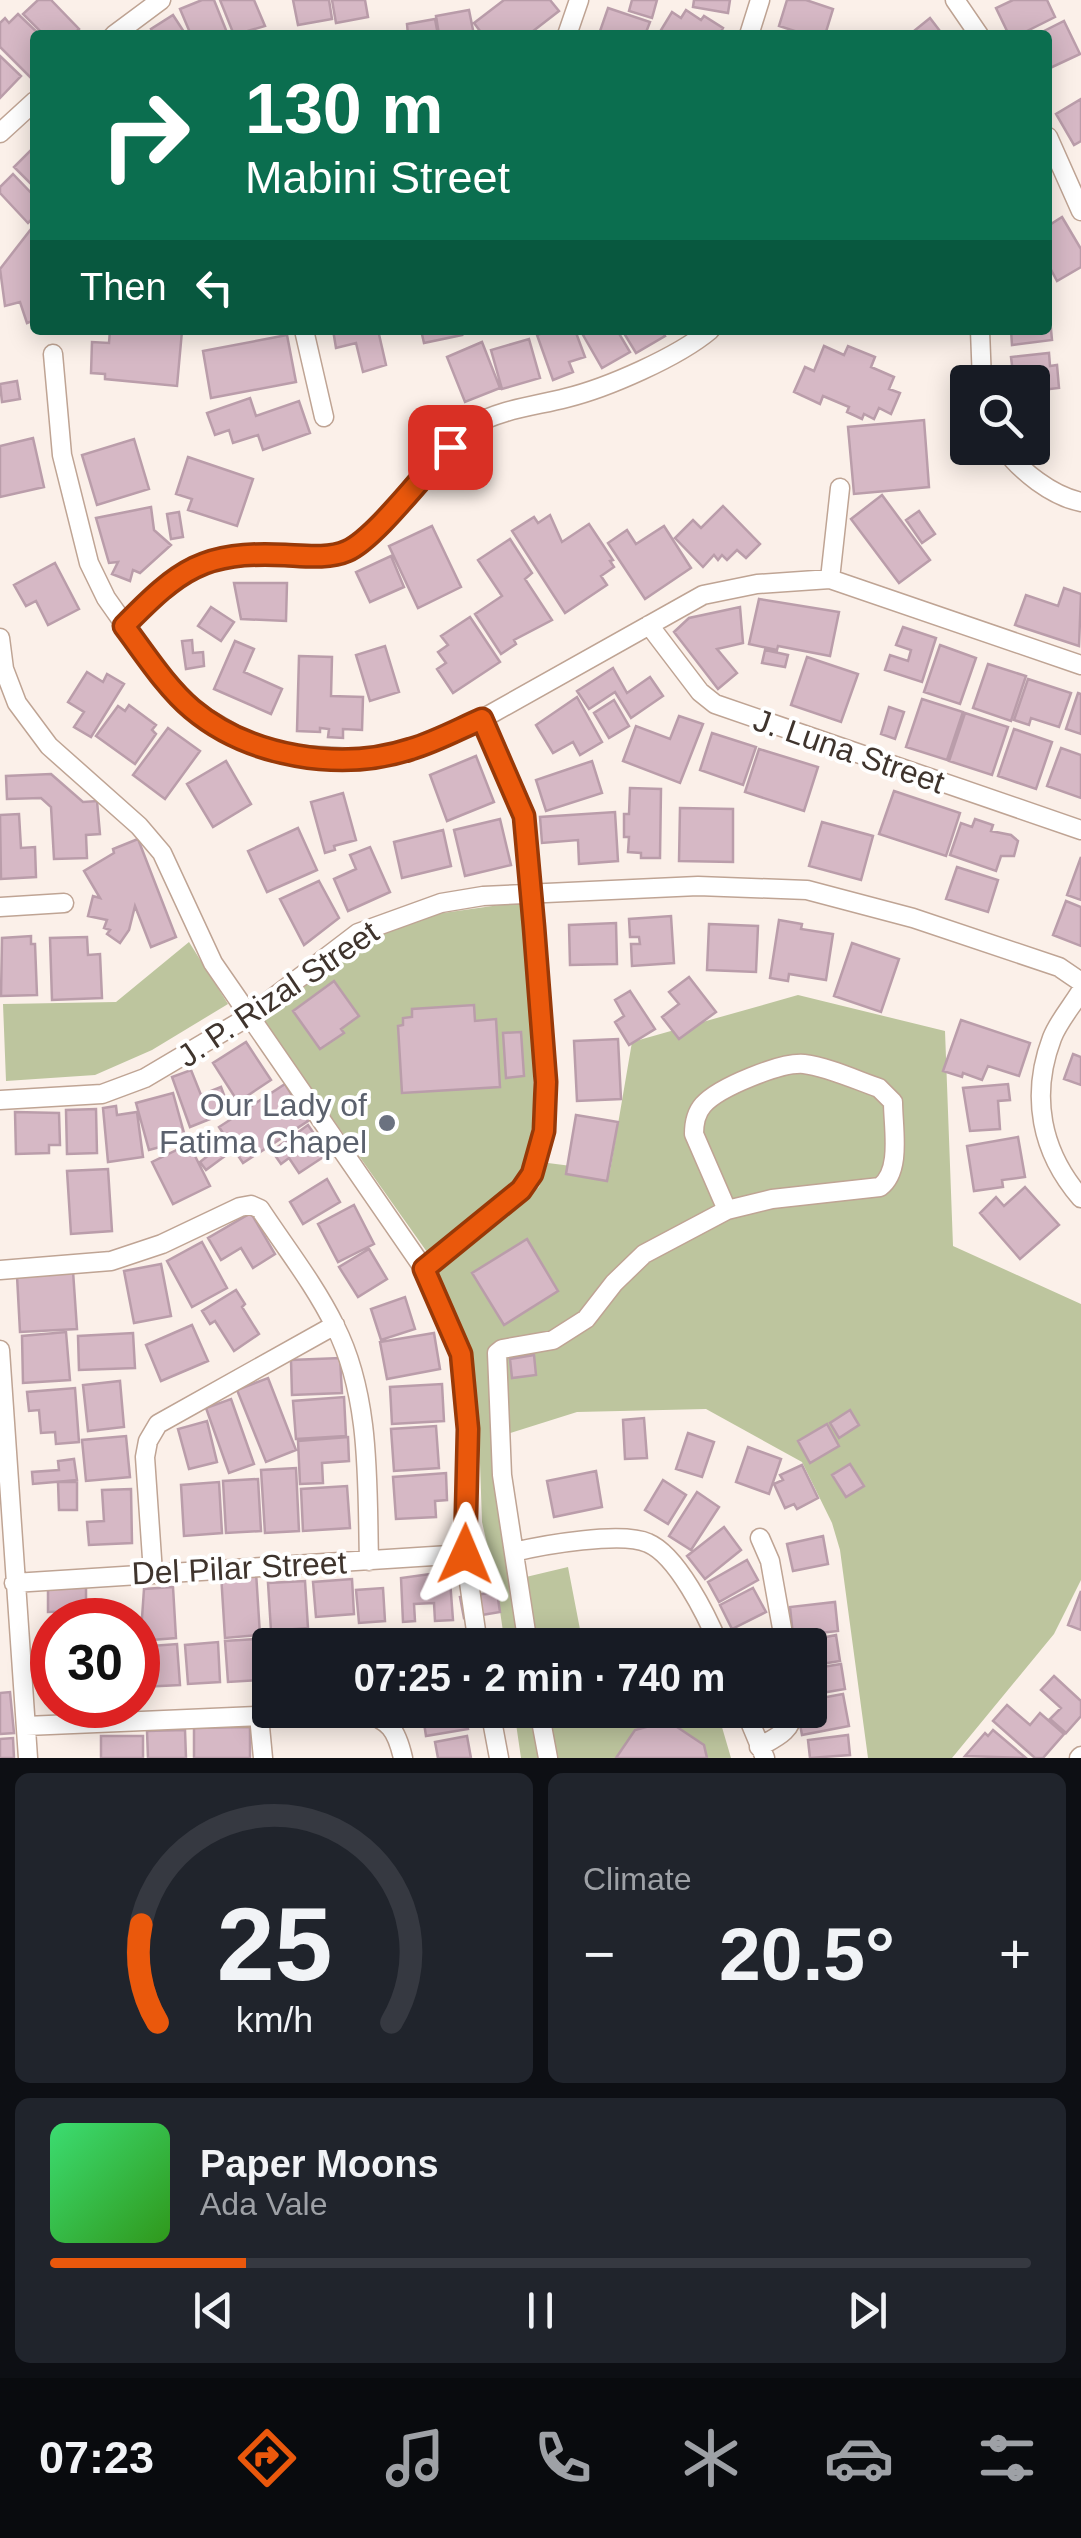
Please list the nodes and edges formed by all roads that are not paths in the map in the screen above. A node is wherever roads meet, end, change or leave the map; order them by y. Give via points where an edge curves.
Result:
1 (161, 0) edge
2 (580, 0) edge
3 (760, 0) edge
4 (955, 0) edge
5 (121, 30) edge
6 (569, 30) edge
7 (751, 30) edge
8 (976, 30) edge
9 (30, 106) edge
10 (0, 133) edge
11 (1052, 146) edge
12 (1081, 211) edge
13 (305, 335) edge
14 (701, 335) edge
15 (980, 335) edge
16 (53, 354) dead end
17 (981, 365) edge
18 (324, 417) dead end
19 (1019, 465) edge
20 (840, 488) dead end
21 (1081, 502) edge
22 (830, 580) junction
23 (650, 625) junction
24 (124, 626) junction
25 (0, 638) edge
26 (1081, 665) edge
27 (482, 719) junction
28 (1081, 830) edge
29 (531, 892) junction
30 (64, 903) dead end
31 (0, 907) edge
32 (1081, 982) edge
33 (1081, 991) edge
34 (248, 1017) junction
35 (0, 1100) edge
36 (1081, 1198) edge
37 (727, 1210) junction
38 (424, 1269) junction
39 (0, 1270) edge
40 (335, 1325) junction
41 (0, 1350) edge
42 (760, 1538) dead end
43 (514, 1552) junction
44 (465, 1554) junction
45 (368, 1561) junction
46 (153, 1572) junction
47 (14, 1583) junction
48 (475, 1628) edge
49 (525, 1628) edge
50 (712, 1628) edge
51 (782, 1628) edge
52 (252, 1716) edge
53 (26, 1726) junction
54 (260, 1728) edge
55 (391, 1728) edge
56 (493, 1728) edge
57 (543, 1728) edge
58 (752, 1728) edge
59 (786, 1728) edge
60 (762, 1752) edge
61 (28, 1758) edge
62 (263, 1758) edge
63 (403, 1758) edge
64 (499, 1758) edge
65 (548, 1758) edge

1 - 5 street
2 - 6 street
3 - 7 street
4 - 8 street
9 - 10 street
11 - 12 street
13 - 18 street
14 - 24 street via 631,375 471,427 348,551 221,557 189,568
15 - 17 street
16 - 24 street via 62,455 89,563
19 - 21 street
20 - 22 street
22 - 23 street via 703,595
22 - 26 street
23 - 27 street
23 - 28 street, J. Luna Street via 714,704
24 - 27 street via 193,710 282,754 372,758
25 - 34 street via 17,703 49,746 162,853 213,962
27 - 29 street via 524,816
29 - 32 street, J. P. Rizal Street via 807,890 1059,967
29 - 34 street, J. P. Rizal Street via 441,903 358,933
29 - 38 street via 546,1082 544,1131 532,1174
30 - 31 street
33 - 36 street via 1053,1035 1041,1077 1046,1144
34 - 35 street, J. P. Rizal Street via 175,1063 102,1094
34 - 38 street
37 - 37 street via 694,1134 702,1106 717,1094 783,1065 806,1064 888,1094 890,1180 880,1187
37 - 43 street via 644,1254 586,1320 553,1340 497,1353 502,1475
38 - 44 street via 461,1354 468,1429
39 - 40 street via 112,1261 250,1205 260,1209
40 - 45 street via 356,1380
40 - 46 street via 158,1424 145,1457
41 - 47 street
42 - 51 street
43 - 49 street
43 - 50 street via 601,1540 650,1543 702,1604
44 - 45 street, Del Pilar Street
44 - 48 street
45 - 46 street, Del Pilar Street
46 - 47 street, Del Pilar Street
47 - 53 street
52 - 53 street
53 - 61 street
54 - 62 street
55 - 63 street
56 - 64 street
57 - 65 street
58 - 60 street
59 - 60 street

